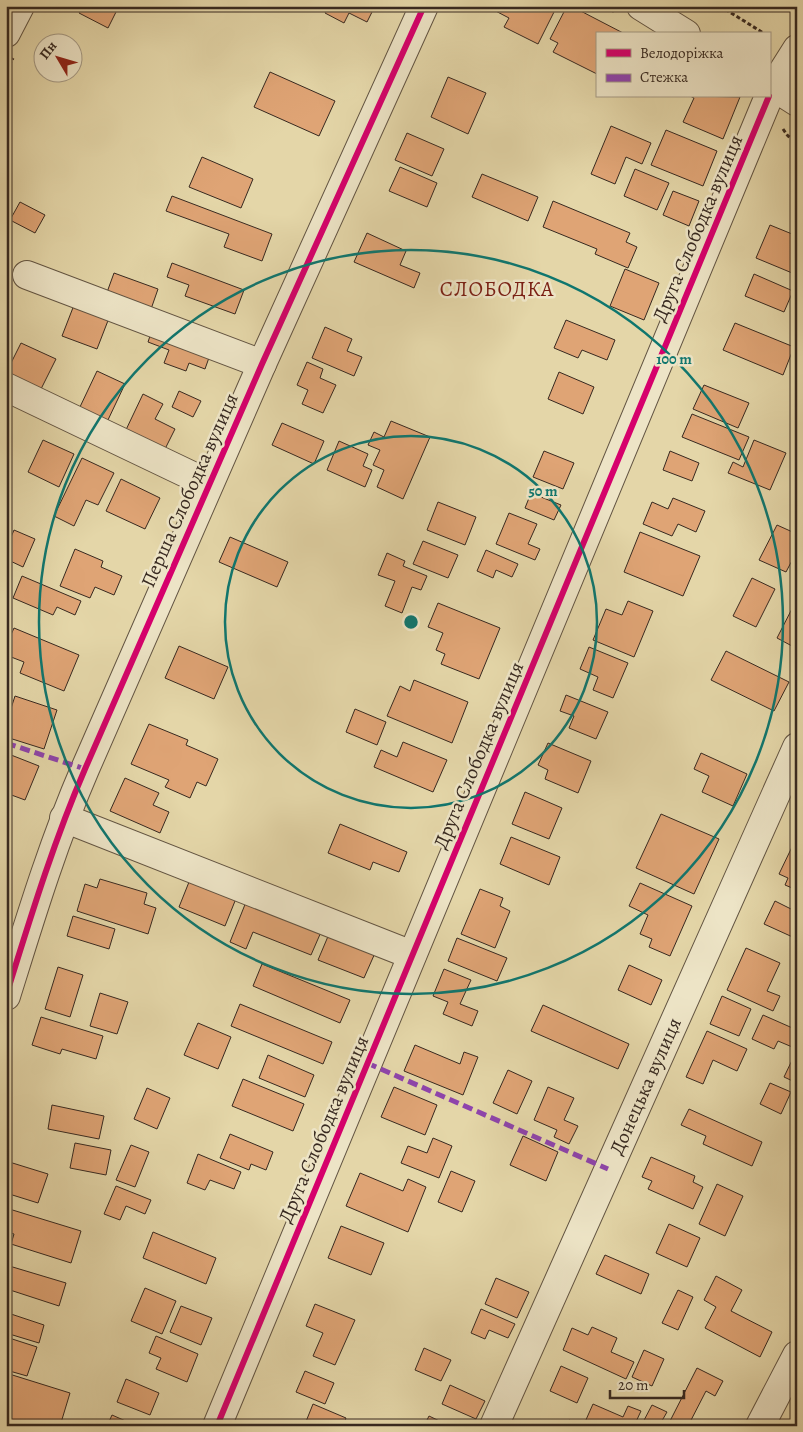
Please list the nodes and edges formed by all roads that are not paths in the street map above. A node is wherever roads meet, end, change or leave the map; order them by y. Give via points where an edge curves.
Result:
1 (20, 6) edge
2 (424, 6) edge
3 (641, 6) edge
4 (683, 32) edge
5 (6, 33) edge
6 (797, 49) edge
7 (770, 91) edge
8 (767, 98) edge
9 (797, 102) edge
10 (27, 275) dead end
11 (262, 364) junction
12 (6, 387) edge
13 (209, 484) junction
14 (797, 747) edge
15 (64, 818) junction
16 (412, 955) junction
17 (6, 996) edge
18 (797, 1355) edge
19 (217, 1426) edge
20 (494, 1426) edge
21 (760, 1426) edge

1 - 5 street
2 - 11 street, Перша Слободка вулиця
3 - 4 street
6 - 7 street, Друга Слободка вулиця
7 - 9 street
8 - 16 street, Друга Слободка вулиця
10 - 11 street
11 - 13 street, Перша Слободка вулиця
12 - 13 street
13 - 15 street, Перша Слободка вулиця
14 - 20 street, Донецька вулиця
15 - 16 street
15 - 17 street, Перша Слободка вулиця
16 - 19 street, Друга Слободка вулиця
18 - 21 street

